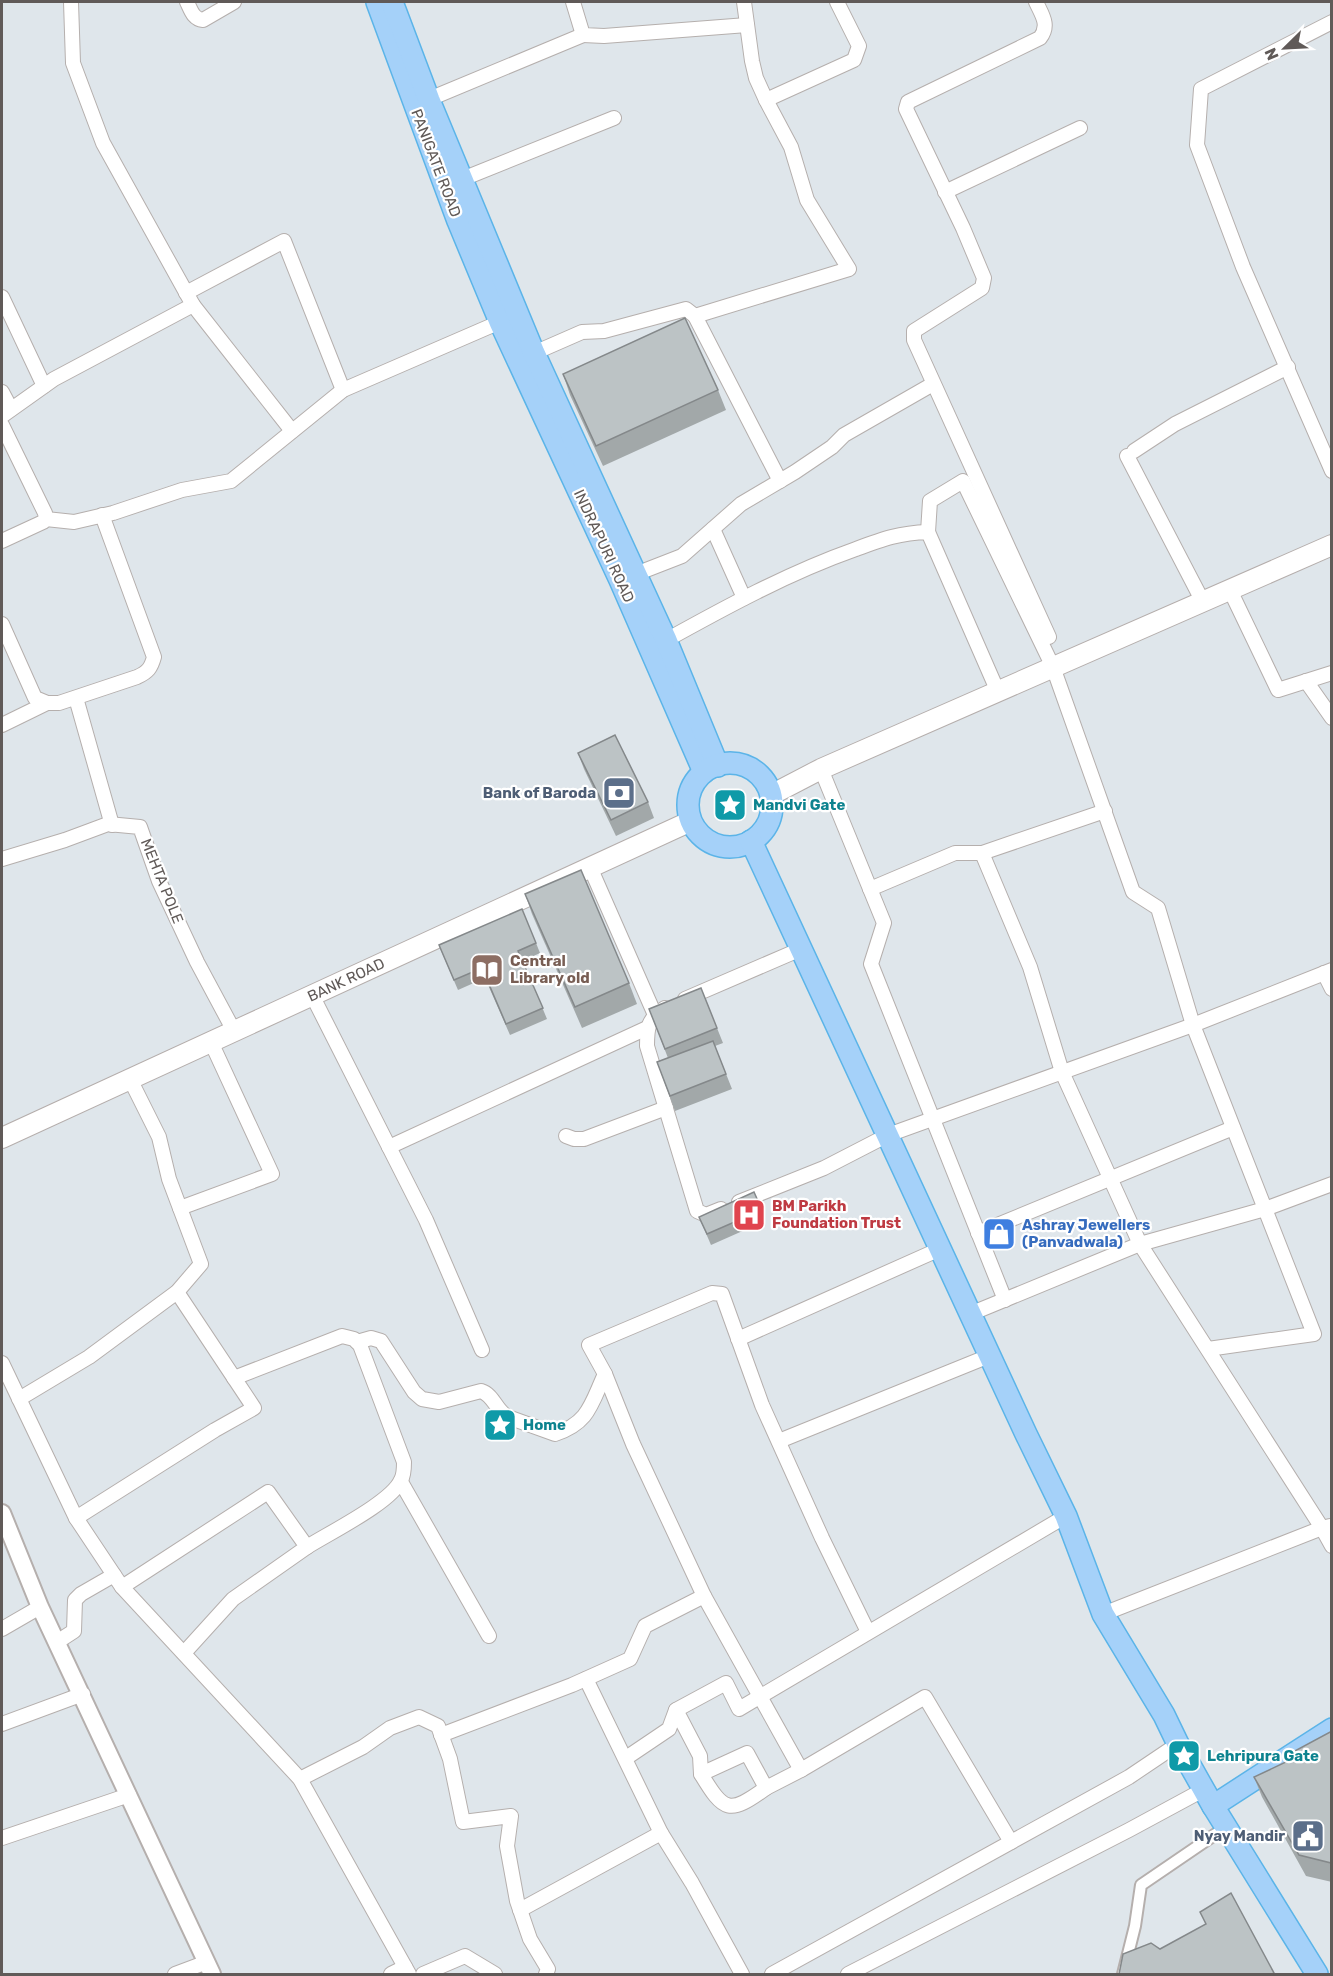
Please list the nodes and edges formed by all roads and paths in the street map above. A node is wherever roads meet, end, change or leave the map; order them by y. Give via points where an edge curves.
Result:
1 (71, 2) edge
2 (187, 2) edge
3 (234, 2) edge
4 (377, 2) edge
5 (392, 2) edge
6 (573, 2) edge
7 (744, 2) edge
8 (837, 2) edge
9 (1036, 2) edge
10 (1332, 22) edge
11 (747, 25) junction
12 (583, 35) junction
13 (766, 100) junction
14 (422, 102) junction
15 (614, 118) dead end
16 (1080, 128) dead end
17 (453, 182) junction
18 (945, 192) junction
19 (186, 293) junction
20 (2, 297) edge
21 (193, 305) junction
22 (695, 316) junction
23 (500, 322) junction
24 (534, 353) junction
25 (1288, 367) junction
26 (933, 384) junction
27 (44, 386) junction
28 (343, 390) junction
29 (2, 392) edge
30 (6, 413) edge
31 (2, 425) edge
32 (292, 431) junction
33 (1332, 471) edge
34 (780, 481) junction
35 (102, 515) junction
36 (46, 519) junction
37 (713, 529) junction
38 (928, 531) junction
39 (2, 541) edge
40 (1332, 545) edge
41 (628, 577) junction
42 (1230, 590) junction
43 (744, 598) junction
44 (1203, 602) junction
45 (2, 624) edge
46 (658, 644) junction
47 (1057, 665) junction
48 (1332, 673) edge
49 (1306, 681) junction
50 (998, 692) junction
51 (76, 698) junction
52 (47, 703) junction
53 (1332, 718) edge
54 (2, 725) edge
55 (711, 769) junction
56 (821, 769) junction
57 (771, 795) junction
58 (1104, 812) junction
59 (691, 821) junction
60 (112, 825) junction
61 (751, 840) junction
62 (982, 853) junction
63 (2, 859) edge
64 (590, 867) junction
65 (870, 889) junction
66 (801, 949) junction
67 (1328, 971) edge
68 (1332, 989) edge
69 (312, 995) junction
70 (655, 1015) junction
71 (1193, 1025) junction
72 (647, 1028) junction
73 (234, 1031) junction
74 (211, 1042) junction
75 (1062, 1072) junction
76 (130, 1079) junction
77 (666, 1108) junction
78 (932, 1120) junction
79 (1233, 1128) junction
80 (888, 1135) junction
81 (566, 1136) dead end
82 (2, 1138) edge
83 (389, 1147) junction
84 (1110, 1179) junction
85 (1332, 1184) edge
86 (180, 1208) junction
87 (1265, 1209) junction
88 (978, 1233) junction
89 (1140, 1244) junction
90 (940, 1249) junction
91 (177, 1292) junction
92 (1005, 1300) junction
93 (970, 1314) junction
94 (738, 1339) junction
95 (357, 1342) junction
96 (1208, 1349) junction
97 (482, 1350) dead end
98 (989, 1356) junction
99 (2, 1363) edge
100 (605, 1374) junction
101 (234, 1378) junction
102 (19, 1399) junction
103 (779, 1441) junction
104 (401, 1482) junction
105 (2, 1513) edge
106 (1066, 1516) junction
107 (76, 1518) junction
108 (1327, 1527) edge
109 (1332, 1546) edge
110 (307, 1547) junction
111 (118, 1581) junction
112 (704, 1596) junction
113 (40, 1607) junction
114 (1103, 1614) junction
115 (2, 1629) edge
116 (868, 1632) junction
117 (489, 1636) dead end
118 (57, 1642) junction
119 (184, 1653) junction
120 (586, 1679) junction
121 (83, 1694) junction
122 (760, 1698) junction
123 (676, 1710) junction
124 (2, 1724) edge
125 (1332, 1729) edge
126 (441, 1735) junction
127 (1178, 1744) junction
128 (626, 1758) junction
129 (801, 1770) junction
130 (701, 1774) junction
131 (300, 1779) junction
132 (766, 1788) junction
133 (129, 1795) junction
134 (1208, 1798) junction
135 (1226, 1827) junction
136 (661, 1833) junction
137 (2, 1838) edge
138 (1011, 1842) junction
139 (520, 1910) junction
140 (209, 1968) edge
141 (407, 1971) edge
142 (175, 1974) edge
143 (391, 1974) edge
144 (423, 1974) edge
145 (495, 1974) edge
146 (546, 1974) edge
147 (742, 1974) edge
148 (772, 1974) edge
149 (848, 1974) edge
150 (1123, 1974) edge
151 (1317, 1974) edge

1 - 19 street via 73,63 103,143
2 - 3 street via 198,20
4 - 14 main road, PANIGATE ROAD
5 - 14 main road
6 - 12 street
7 - 11 street
8 - 13 street via 859,46 854,60
9 - 18 street via 1046,23 1040,38 908,102 906,109
10 - 25 street via 1201,89 1197,145 1243,267
11 - 12 street
11 - 13 street via 752,62
12 - 14 street
13 - 22 street via 790,147 807,200 849,269
14 - 17 main road, PANIGATE ROAD
15 - 17 street
16 - 18 street
17 - 23 main road, PANIGATE ROAD
17 - 24 main road
18 - 26 street via 984,278 982,288 914,331 914,340
19 - 21 street
19 - 28 street via 284,241
20 - 27 street
21 - 27 street
21 - 32 street
22 - 24 street via 686,309 604,331 582,332
22 - 34 street
23 - 28 street
23 - 41 main road, INDRAPURI ROAD
24 - 41 main road
25 - 33 street
25 - 44 street via 1174,424 1130,454
26 - 34 street via 844,435
26 - 47 street
27 - 30 street
28 - 32 street
29 - 30 street
31 - 36 street
32 - 35 street via 231,481 182,490
34 - 37 street via 741,504
35 - 36 street via 74,522
35 - 51 street via 154,657 147,672
36 - 39 street
37 - 41 street via 682,556
37 - 43 street
38 - 43 street via 902,532 826,559
38 - 47 street via 930,501 963,481
38 - 50 street
40 - 42 main road
41 - 46 main road, INDRAPURI ROAD
42 - 44 main road
42 - 49 street via 1278,690
43 - 46 street
44 - 47 main road
45 - 52 street via 35,698
46 - 55 main road, INDRAPURI ROAD
47 - 50 main road
47 - 58 street
48 - 49 street
49 - 53 street
50 - 56 main road
51 - 52 street
51 - 60 street
52 - 54 street
55 - 57 main road via 728,762 750,767 759,773
55 - 59 main road via 696,777 689,794
56 - 57 main road
56 - 65 street
57 - 61 main road via 772,818 766,829
58 - 62 street
58 - 71 street via 1133,892 1158,908
59 - 61 main road via 703,837 720,847 734,848
59 - 64 main road, BANK ROAD
60 - 63 street, MEHTA POLE
60 - 73 street, MEHTA POLE via 140,827 159,881
61 - 66 main road
62 - 65 street via 955,853
62 - 75 street via 1030,967
64 - 69 main road, BANK ROAD
64 - 70 street
65 - 78 street via 884,923 871,964
66 - 70 street via 663,1008
66 - 80 main road
67 - 68 street
67 - 71 street
69 - 73 main road, BANK ROAD
69 - 83 street
70 - 72 street
71 - 75 street
71 - 79 street
72 - 77 street via 647,1046
72 - 83 street
73 - 74 main road, BANK ROAD
74 - 76 main road, BANK ROAD
74 - 86 street via 272,1174
75 - 78 street
75 - 84 street
76 - 82 main road, BANK ROAD
76 - 86 street via 159,1137
77 - 80 street via 697,1211 706,1215 824,1168
77 - 81 street via 584,1138
78 - 80 street
78 - 88 street
79 - 84 street
79 - 87 street
80 - 90 main road
83 - 97 street via 426,1220
84 - 88 street
84 - 89 street
85 - 87 street
86 - 91 street via 201,1264
87 - 89 street
87 - 96 street via 1314,1334
88 - 92 street
89 - 92 street
89 - 96 street
90 - 93 main road
90 - 94 street
91 - 101 street
91 - 102 street via 88,1357
92 - 93 street
93 - 98 main road
94 - 100 street via 722,1294 712,1293 589,1346
94 - 103 street
95 - 100 street via 371,1338 381,1341 422,1399 439,1401 481,1391 487,1393 501,1414 555,1434 576,1426 588,1412
95 - 101 street via 342,1336
95 - 104 street via 404,1462
96 - 108 street
98 - 103 street
98 - 106 main road
99 - 102 street
100 - 112 street
101 - 107 street via 254,1408
102 - 107 street
103 - 116 street
104 - 110 street via 389,1497
104 - 117 street
105 - 113 street
106 - 114 main road
106 - 116 street
107 - 111 street
108 - 109 street
108 - 114 street
110 - 111 street via 268,1492
110 - 119 street via 232,1599
111 - 118 street via 81,1594 75,1600 74,1631
111 - 119 street
112 - 120 street via 645,1626 630,1659
112 - 122 street
113 - 115 street
113 - 118 street
114 - 127 main road
116 - 122 street
118 - 121 street
119 - 131 street
120 - 126 street
120 - 128 street
121 - 124 street
121 - 133 street
122 - 123 street via 739,1709 726,1683
122 - 129 street
123 - 128 street via 669,1729
123 - 130 street via 700,1756
125 - 134 main road
126 - 131 street via 438,1726 419,1717 390,1728 363,1747
126 - 139 street via 463,1822 511,1816 507,1846
127 - 134 main road
127 - 138 street via 1129,1777
128 - 136 street
129 - 132 street
129 - 138 street via 925,1697
130 - 132 street via 717,1799 734,1806 744,1804
130 - 132 street via 747,1753
131 - 141 street
133 - 137 street
133 - 140 street
134 - 135 main road
134 - 149 street via 1129,1830
135 - 150 street via 1141,1885
135 - 151 main road
136 - 139 street
136 - 147 street
138 - 148 street
139 - 146 street via 530,1939 548,1969
140 - 142 street
141 - 143 street
144 - 145 street via 465,1956

